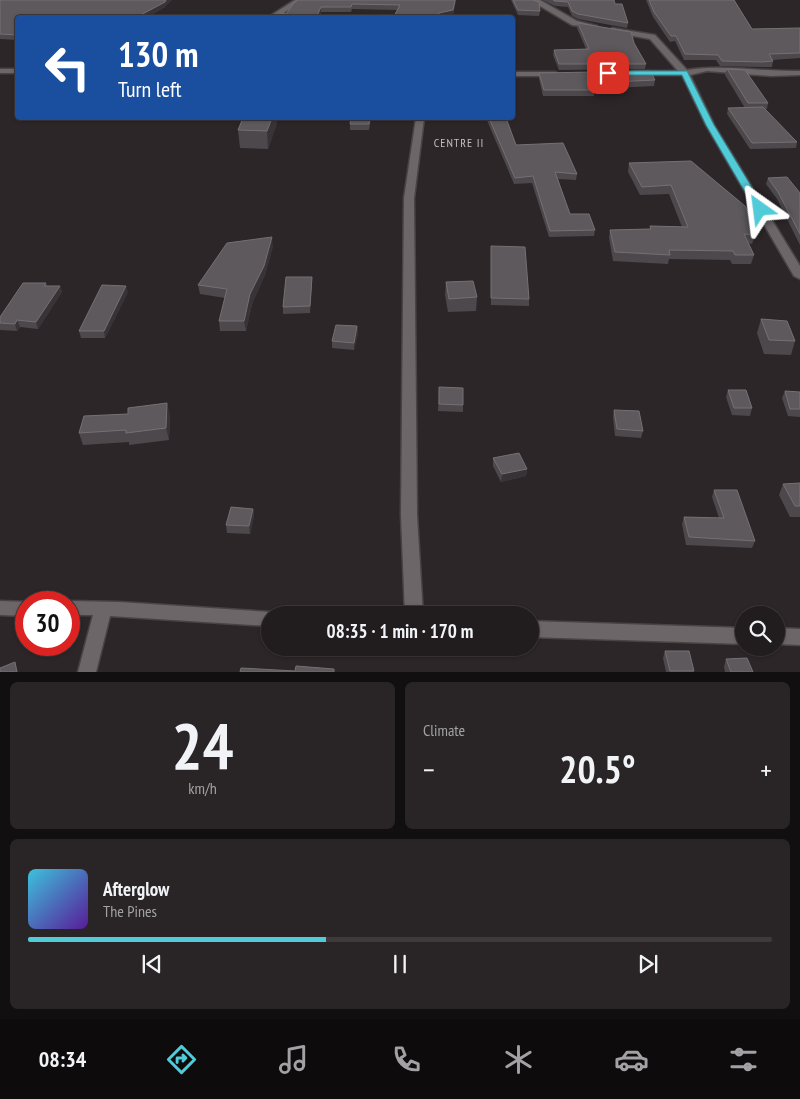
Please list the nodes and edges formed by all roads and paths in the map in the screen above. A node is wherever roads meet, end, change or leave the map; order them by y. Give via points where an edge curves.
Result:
1 (300, 0) edge
2 (522, 0) edge
3 (275, 15) edge
4 (0, 71) edge
5 (15, 71) edge
6 (627, 73) edge
7 (685, 73) junction
8 (800, 73) edge
9 (515, 74) edge
10 (560, 74) edge
11 (420, 120) edge
12 (800, 276) edge
13 (414, 606) edge
14 (0, 608) edge
15 (80, 608) edge
16 (102, 608) junction
17 (15, 609) edge
18 (261, 619) edge
19 (539, 629) edge
20 (735, 636) edge
21 (785, 636) edge
22 (800, 637) edge
23 (87, 672) edge

1 - 3 street
2 - 7 street via 537,1 575,23 652,37
4 - 5 street
6 - 7 street
7 - 8 street via 707,69
7 - 12 street via 710,125
9 - 10 street
11 - 13 street via 410,198 409,515
14 - 17 street
15 - 16 street
16 - 18 street
16 - 23 street
19 - 20 street
21 - 22 street

